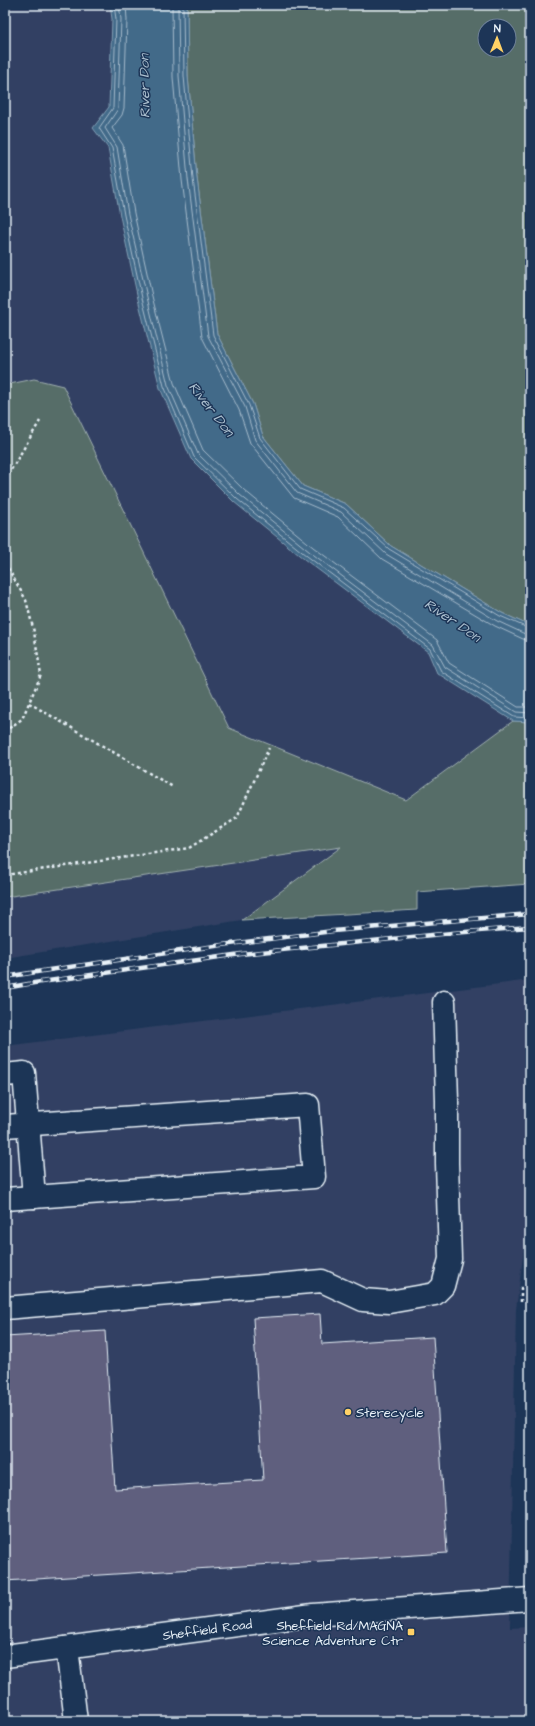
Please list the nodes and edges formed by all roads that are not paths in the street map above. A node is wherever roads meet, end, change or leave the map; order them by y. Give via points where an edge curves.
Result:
1 (444, 1002) dead end
2 (5, 1075) edge
3 (28, 1124) junction
4 (5, 1126) edge
5 (34, 1197) junction
6 (5, 1199) edge
7 (5, 1308) edge
8 (530, 1599) edge
9 (67, 1648) junction
10 (5, 1656) edge
11 (76, 1721) edge

1 - 7 main road via 450,1258 443,1286 435,1294 389,1302 363,1300 322,1281
2 - 3 main road via 24,1073
3 - 4 main road
3 - 5 main road
3 - 5 main road via 308,1105 314,1177
5 - 6 main road
8 - 9 main road, Sheffield Road via 313,1615
9 - 10 main road, Sheffield Road
9 - 11 main road

